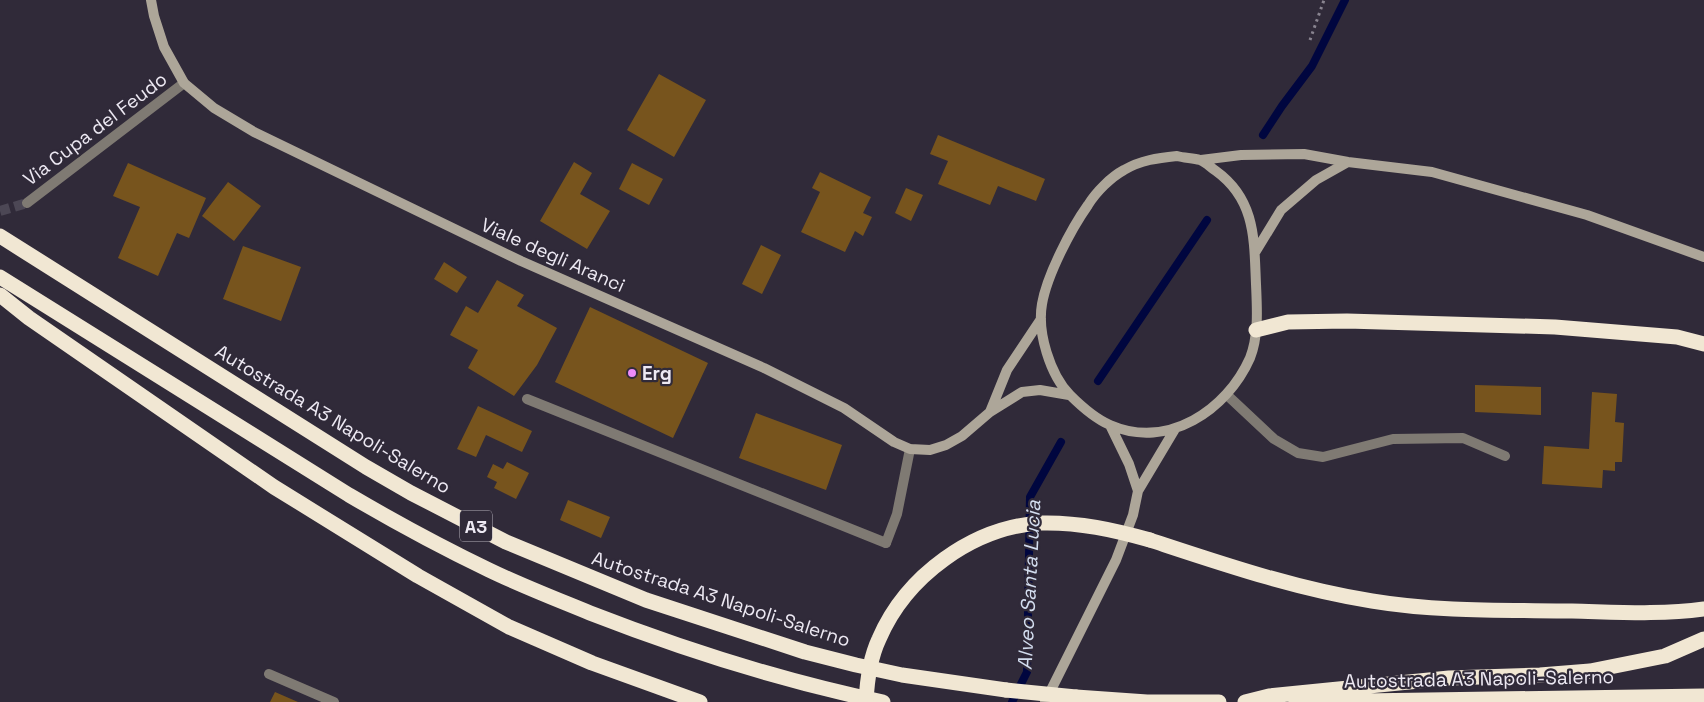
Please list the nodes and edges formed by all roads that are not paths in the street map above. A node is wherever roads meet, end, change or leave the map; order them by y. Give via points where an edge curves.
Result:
1 (151, 0) edge
2 (184, 83) junction
3 (1201, 160) junction
4 (1348, 162) junction
5 (27, 203) tunnel mouth
6 (0, 236) edge
7 (1256, 251) junction
8 (1704, 257) edge
9 (0, 277) edge
10 (0, 295) edge
11 (1041, 319) junction
12 (1256, 330) junction
13 (1704, 344) edge
14 (1069, 395) junction
15 (1227, 395) junction
16 (527, 399) dead end
17 (990, 412) junction
18 (1110, 425) junction
19 (1175, 429) junction
20 (910, 449) junction
21 (1505, 456) dead end
22 (1138, 490) junction
23 (1704, 609) edge
24 (1704, 639) edge
25 (269, 674) dead end
26 (1704, 696) edge
27 (334, 702) edge
28 (700, 702) edge
29 (866, 702) edge
30 (883, 702) edge
31 (1045, 702) edge
32 (1219, 702) edge
33 (1245, 702) edge
34 (1255, 702) edge

1 - 2 main road, Viale degli Aranci via 164,47
2 - 5 street, Via Cupa del Feudo
2 - 20 main road, Viale degli Aranci via 214,108 254,132 522,261 764,368 844,408
3 - 4 main road via 1241,155 1304,154
3 - 7 main road via 1236,190 1247,209
3 - 11 main road via 1177,156 1148,159 1123,170 1104,185 1088,204 1053,270 1042,303
4 - 7 main road via 1316,180 1281,210
4 - 8 main road via 1432,172 1587,215
6 - 32 highway, Autostrada A3 Napoli-Salerno / A3, bridge via 411,493 506,542 646,600 805,652 902,675 1076,697 1147,702
7 - 12 main road
9 - 30 highway, A3 via 349,495 490,571 635,630 710,656
10 - 28 highway via 274,487 418,576 509,627 592,663
11 - 14 main road via 1049,360
11 - 17 main road, Viale degli Aranci via 1007,370
12 - 13 highway via 1288,322 1555,327 1677,337
12 - 15 main road via 1250,356 1240,378
14 - 17 main road, Viale degli Aranci via 1040,390 1022,392
14 - 18 main road
15 - 19 main road via 1199,418
15 - 21 street via 1274,439 1298,453 1323,457 1393,439 1463,438
16 - 20 street via 886,543 897,514
17 - 20 main road, Viale degli Aranci via 946,445 930,450
18 - 19 main road via 1151,433
18 - 22 main road via 1130,464
19 - 22 main road
22 - 31 main road via 1133,515 1116,560
23 - 29 highway, bridge via 1653,612 1439,609 1374,602 1251,573 1112,530 1040,523 1002,530 967,544 928,572 898,604 878,640 867,682
24 - 33 highway via 1665,656 1590,671 1449,678 1279,695
25 - 27 street
26 - 34 highway, Autostrada A3 Napoli-Salerno

